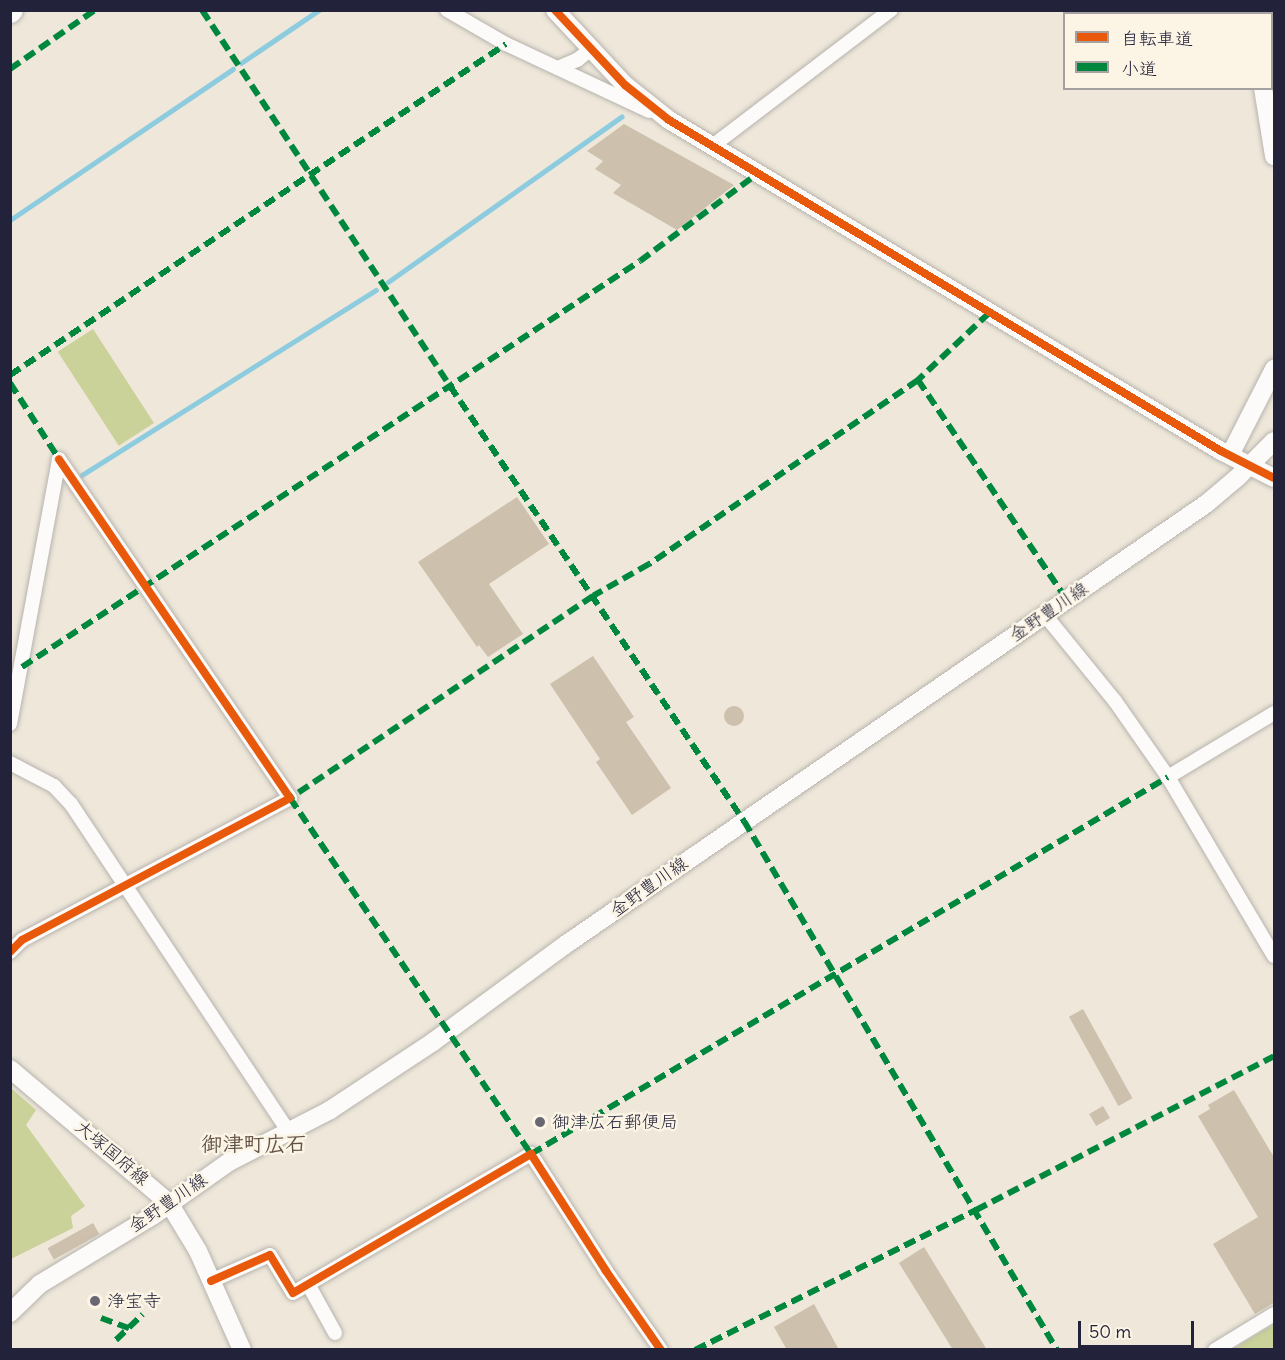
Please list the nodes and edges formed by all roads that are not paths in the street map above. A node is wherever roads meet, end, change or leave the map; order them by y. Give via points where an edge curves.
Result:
1 (447, 10) edge
2 (555, 10) edge
3 (891, 10) edge
4 (590, 50) junction
5 (558, 68) junction
6 (1263, 90) edge
7 (669, 120) junction
8 (711, 147) junction
9 (1275, 156) edge
10 (1275, 369) edge
11 (1275, 441) edge
12 (1230, 455) junction
13 (1249, 466) junction
14 (1275, 478) edge
15 (1045, 615) junction
16 (1275, 713) edge
17 (10, 724) edge
18 (10, 763) edge
19 (1168, 777) junction
20 (124, 886) junction
21 (10, 952) edge
22 (1275, 956) edge
23 (10, 1069) edge
24 (290, 1132) junction
25 (169, 1203) junction
26 (211, 1281) junction
27 (308, 1284) junction
28 (10, 1313) edge
29 (1275, 1314) edge
30 (335, 1333) dead end
31 (242, 1350) edge
32 (661, 1350) edge
33 (1215, 1350) edge

1 - 5 street
2 - 4 main road
3 - 8 street
4 - 5 street
4 - 7 main road
5 - 7 street
6 - 9 main road
7 - 8 main road
8 - 12 main road
10 - 12 main road
11 - 13 main road, 金野豊川線
12 - 13 main road
13 - 14 main road
13 - 15 main road, 金野豊川線 via 1206,504
15 - 19 street via 1115,701
15 - 24 main road, 金野豊川線 via 565,945 433,1042
16 - 19 street
17 - 20 street via 59,459 290,798
18 - 20 street via 54,786
19 - 22 street
20 - 21 street via 22,940
20 - 24 street
23 - 25 main road, 大塚国府線
24 - 25 main road, 金野豊川線 via 236,1158
25 - 26 main road, 大塚国府線
25 - 28 main road, 金野豊川線 via 40,1284
26 - 27 street via 270,1255 293,1293
26 - 31 main road, 大塚国府線
27 - 30 street
27 - 32 street via 531,1154
29 - 33 street

